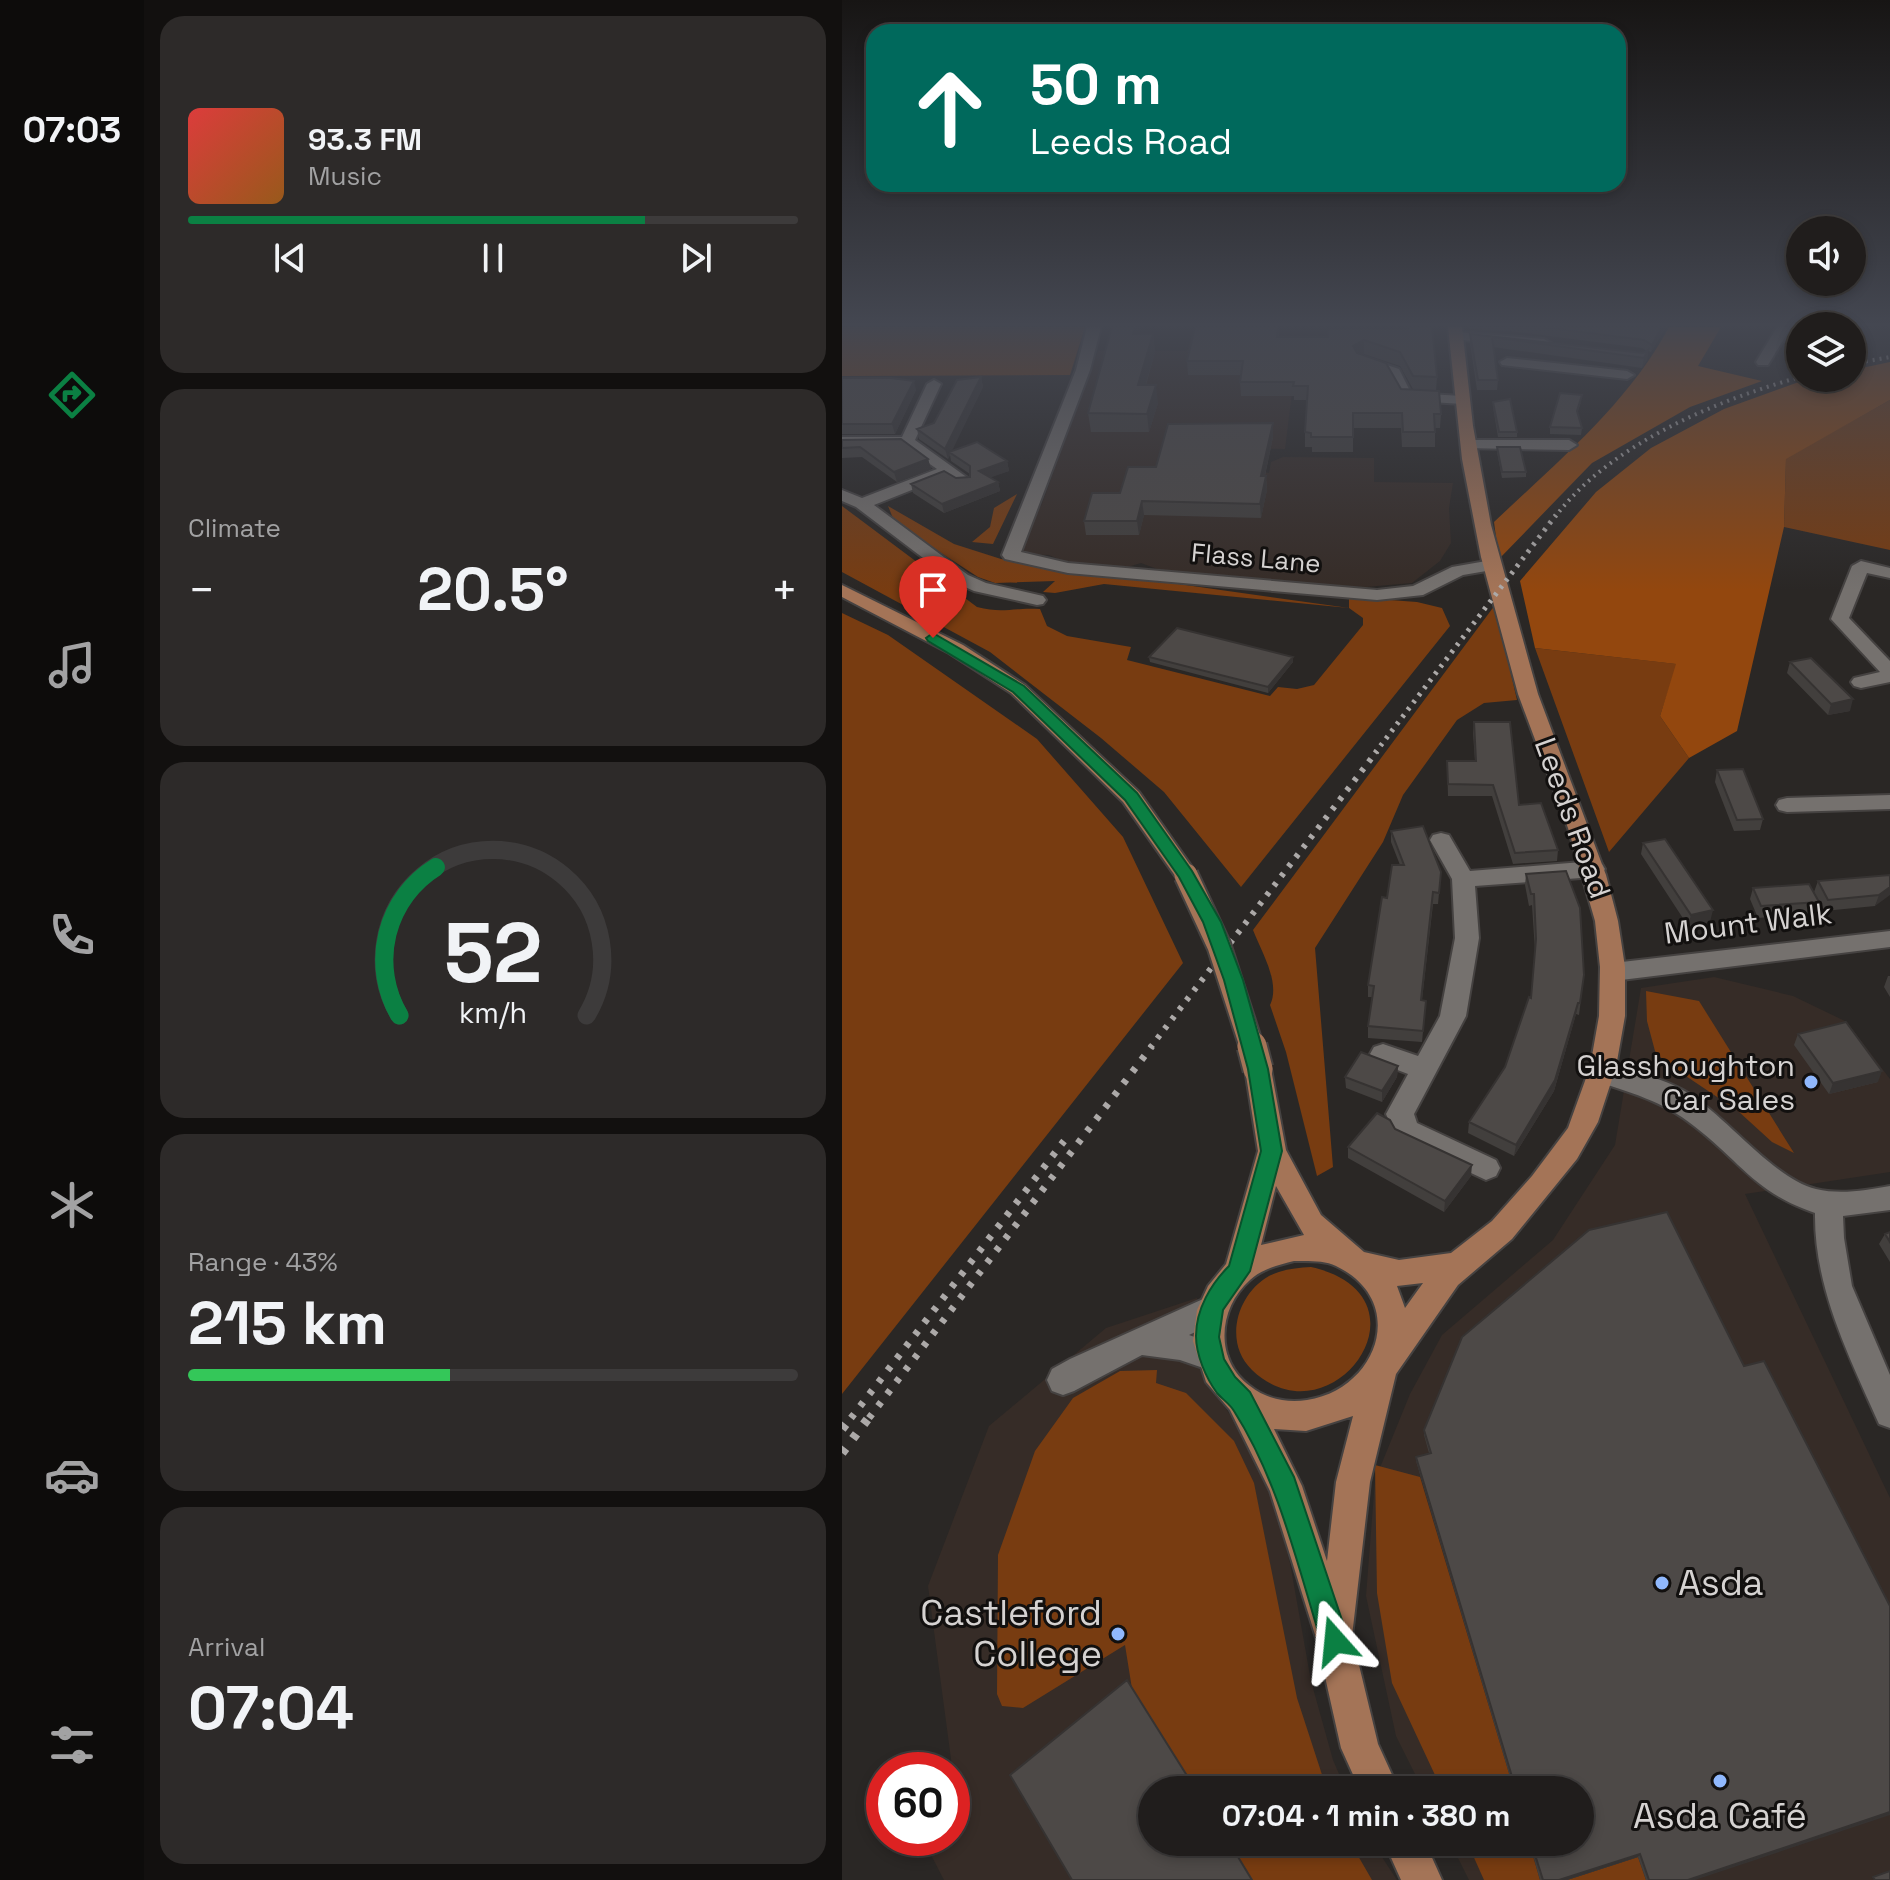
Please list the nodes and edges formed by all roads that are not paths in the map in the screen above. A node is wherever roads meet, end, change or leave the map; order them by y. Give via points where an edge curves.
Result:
1 (922, 415) edge
2 (1066, 415) edge
3 (1465, 415) edge
4 (907, 441) junction
5 (842, 442) edge
6 (1470, 445) junction
7 (1569, 445) dead end
8 (948, 471) junction
9 (964, 481) edge
10 (842, 495) edge
11 (862, 504) junction
12 (1492, 565) junction
13 (1890, 573) edge
14 (842, 590) edge
15 (1037, 600) dead end
16 (1890, 674) edge
17 (1861, 682) dead end
18 (1890, 802) edge
19 (1786, 805) dead end
20 (1441, 840) dead end
21 (1594, 869) junction
22 (1463, 879) junction
23 (1890, 939) edge
24 (1613, 972) junction
25 (1383, 1054) dead end
26 (1424, 1069) junction
27 (1601, 1073) junction
28 (1272, 1151) junction
29 (1486, 1168) dead end
30 (1890, 1198) edge
31 (1829, 1204) junction
32 (1353, 1260) junction
33 (1458, 1265) junction
34 (1239, 1271) junction
35 (1212, 1309) junction
36 (1138, 1342) junction
37 (1212, 1357) junction
38 (1385, 1366) junction
39 (1063, 1380) dead end
40 (1242, 1400) junction
41 (1890, 1413) edge
42 (1335, 1641) junction
43 (1373, 1776) edge
44 (1411, 1856) edge
45 (1422, 1880) edge

1 - 4 street
2 - 12 street, Flass Lane via 1011,555 1076,569 1377,595 1417,591 1458,571
3 - 6 main road, Leeds Road
4 - 5 street
4 - 8 street
6 - 7 street via 1545,453
6 - 12 main road, Leeds Road
8 - 9 street
8 - 11 street
10 - 11 street
11 - 15 street via 962,579
12 - 21 main road, Leeds Road via 1538,723
13 - 16 street via 1861,566 1840,619
14 - 28 main road, bridge via 956,649 1018,689 1131,797 1212,922 1258,1069
16 - 17 street
18 - 19 street
20 - 22 street
21 - 22 street
21 - 24 main road, Leeds Road via 1610,929
22 - 26 street via 1467,938 1453,1016
23 - 24 street, Mount Walk
24 - 27 main road, Leeds Road via 1614,1018
25 - 26 street
26 - 29 street via 1400,1114 1406,1130
27 - 31 street via 1674,1098 1725,1134 1780,1188
27 - 33 main road, Leeds Road via 1583,1125 1535,1193 1490,1242
28 - 32 main road via 1311,1224
28 - 34 main road
30 - 31 street
31 - 41 street via 1837,1286
32 - 33 main road, Leeds Road via 1399,1273
32 - 34 main road, Leeds Road via 1320,1248 1294,1248 1263,1256
32 - 38 main road via 1379,1283 1390,1304 1394,1327
33 - 38 main road, Leeds Road
34 - 35 main road, Leeds Road
35 - 36 street
35 - 37 main road, Leeds Road
36 - 37 street via 1180,1346
36 - 39 street
37 - 40 main road, Leeds Road via 1226,1385
38 - 40 main road, Leeds Road via 1366,1391 1336,1410 1294,1418 1267,1413
38 - 42 main road via 1353,1482
40 - 42 main road via 1285,1486
42 - 43 main road via 1360,1748
44 - 45 main road

